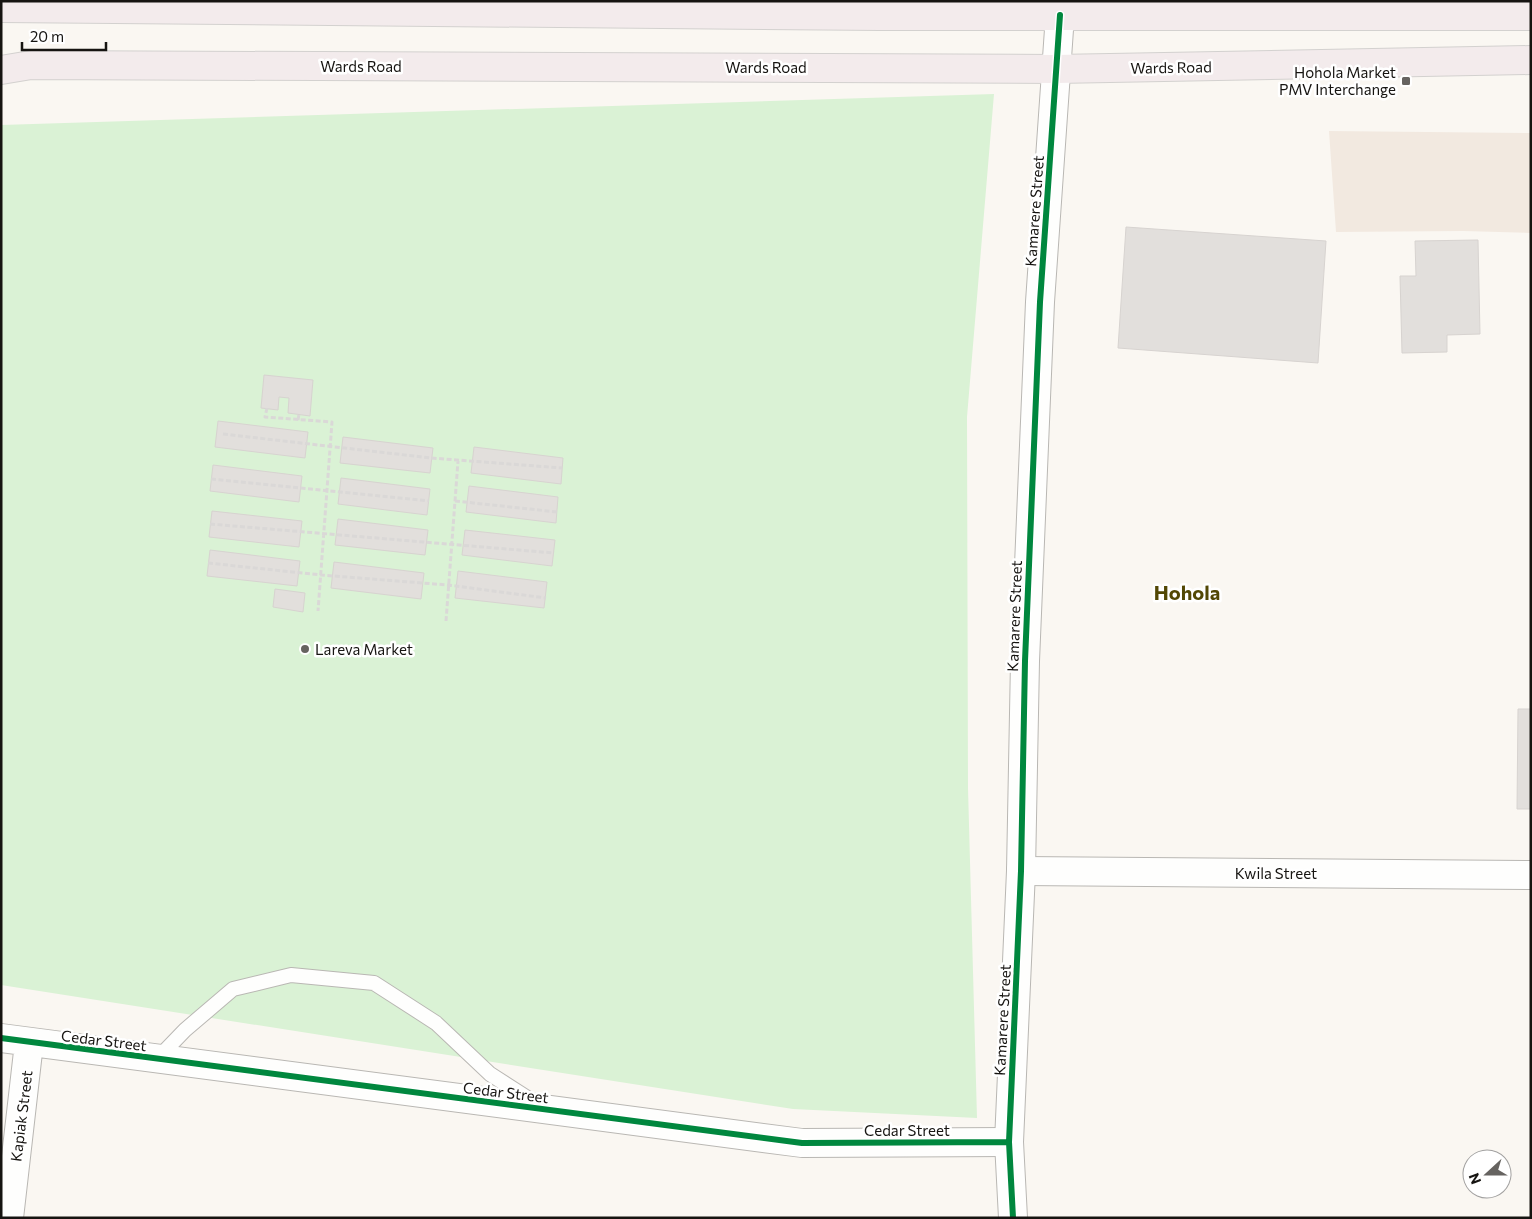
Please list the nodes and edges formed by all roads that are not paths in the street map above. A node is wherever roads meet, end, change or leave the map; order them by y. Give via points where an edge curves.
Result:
1 (1, 8) edge
2 (880, 9) edge
3 (1060, 15) junction
4 (1531, 16) edge
5 (1531, 60) edge
6 (1056, 69) junction
7 (1, 70) edge
8 (1021, 871) junction
9 (1531, 875) edge
10 (1, 1038) edge
11 (29, 1043) junction
12 (157, 1060) junction
13 (545, 1110) junction
14 (1009, 1142) junction
15 (9, 1218) edge
16 (1013, 1218) edge

1 - 2 main road
2 - 3 main road
3 - 4 main road
3 - 6 street, Kamarere Street
5 - 6 main road, Wards Road
6 - 7 main road, Wards Road via 31,66
6 - 8 street, Kamarere Street via 1033,462
8 - 9 street, Kwila Street
8 - 14 street, Kamarere Street
10 - 11 street, Cedar Street
11 - 12 street, Cedar Street
11 - 15 street, Kapiak Street
12 - 13 street, Cedar Street
12 - 13 lane via 184,1030 233,989 292,975 374,983 436,1023 490,1074
13 - 14 street, Cedar Street via 802,1143
14 - 16 street, Kamarere Street

